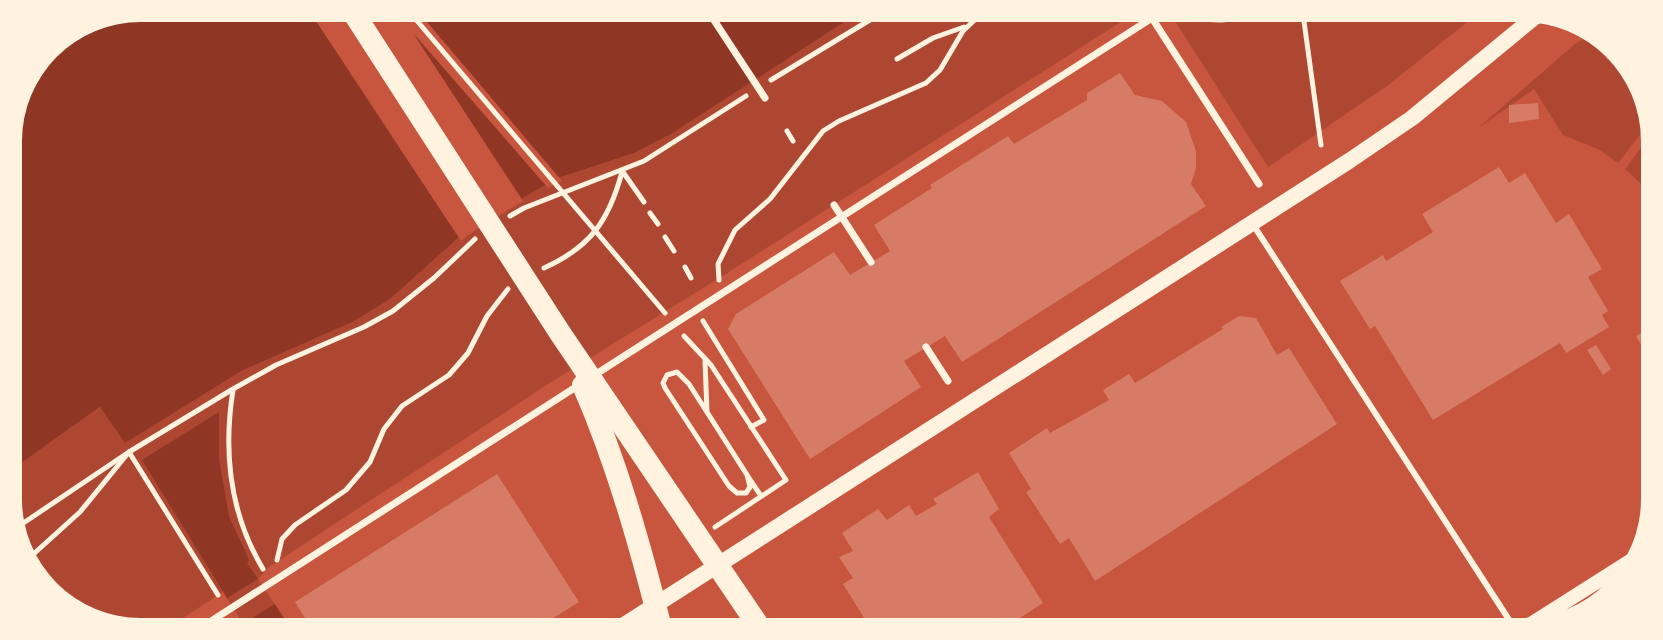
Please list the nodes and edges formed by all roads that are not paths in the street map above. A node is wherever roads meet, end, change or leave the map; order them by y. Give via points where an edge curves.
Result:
1 (358, 22) edge
2 (715, 22) edge
3 (1146, 22) edge
4 (1155, 22) edge
5 (1528, 22) edge
6 (765, 98) dead end
7 (1259, 184) dead end
8 (834, 205) dead end
9 (842, 217) junction
10 (1252, 223) junction
11 (871, 262) dead end
12 (560, 334) junction
13 (926, 347) dead end
14 (948, 381) dead end
15 (721, 563) junction
16 (1618, 569) edge
17 (1542, 616) edge
18 (217, 618) edge
19 (635, 618) edge
20 (659, 618) edge
21 (750, 618) edge
22 (761, 618) edge
23 (1508, 618) edge

1 - 12 highway
2 - 6 street
3 - 9 street
4 - 7 street
5 - 10 main road via 1412,118
8 - 9 street
9 - 11 street
9 - 18 street
10 - 15 main road
10 - 23 lane
12 - 20 highway via 602,430
12 - 21 highway
13 - 14 street
15 - 19 main road
15 - 22 street
16 - 17 street

